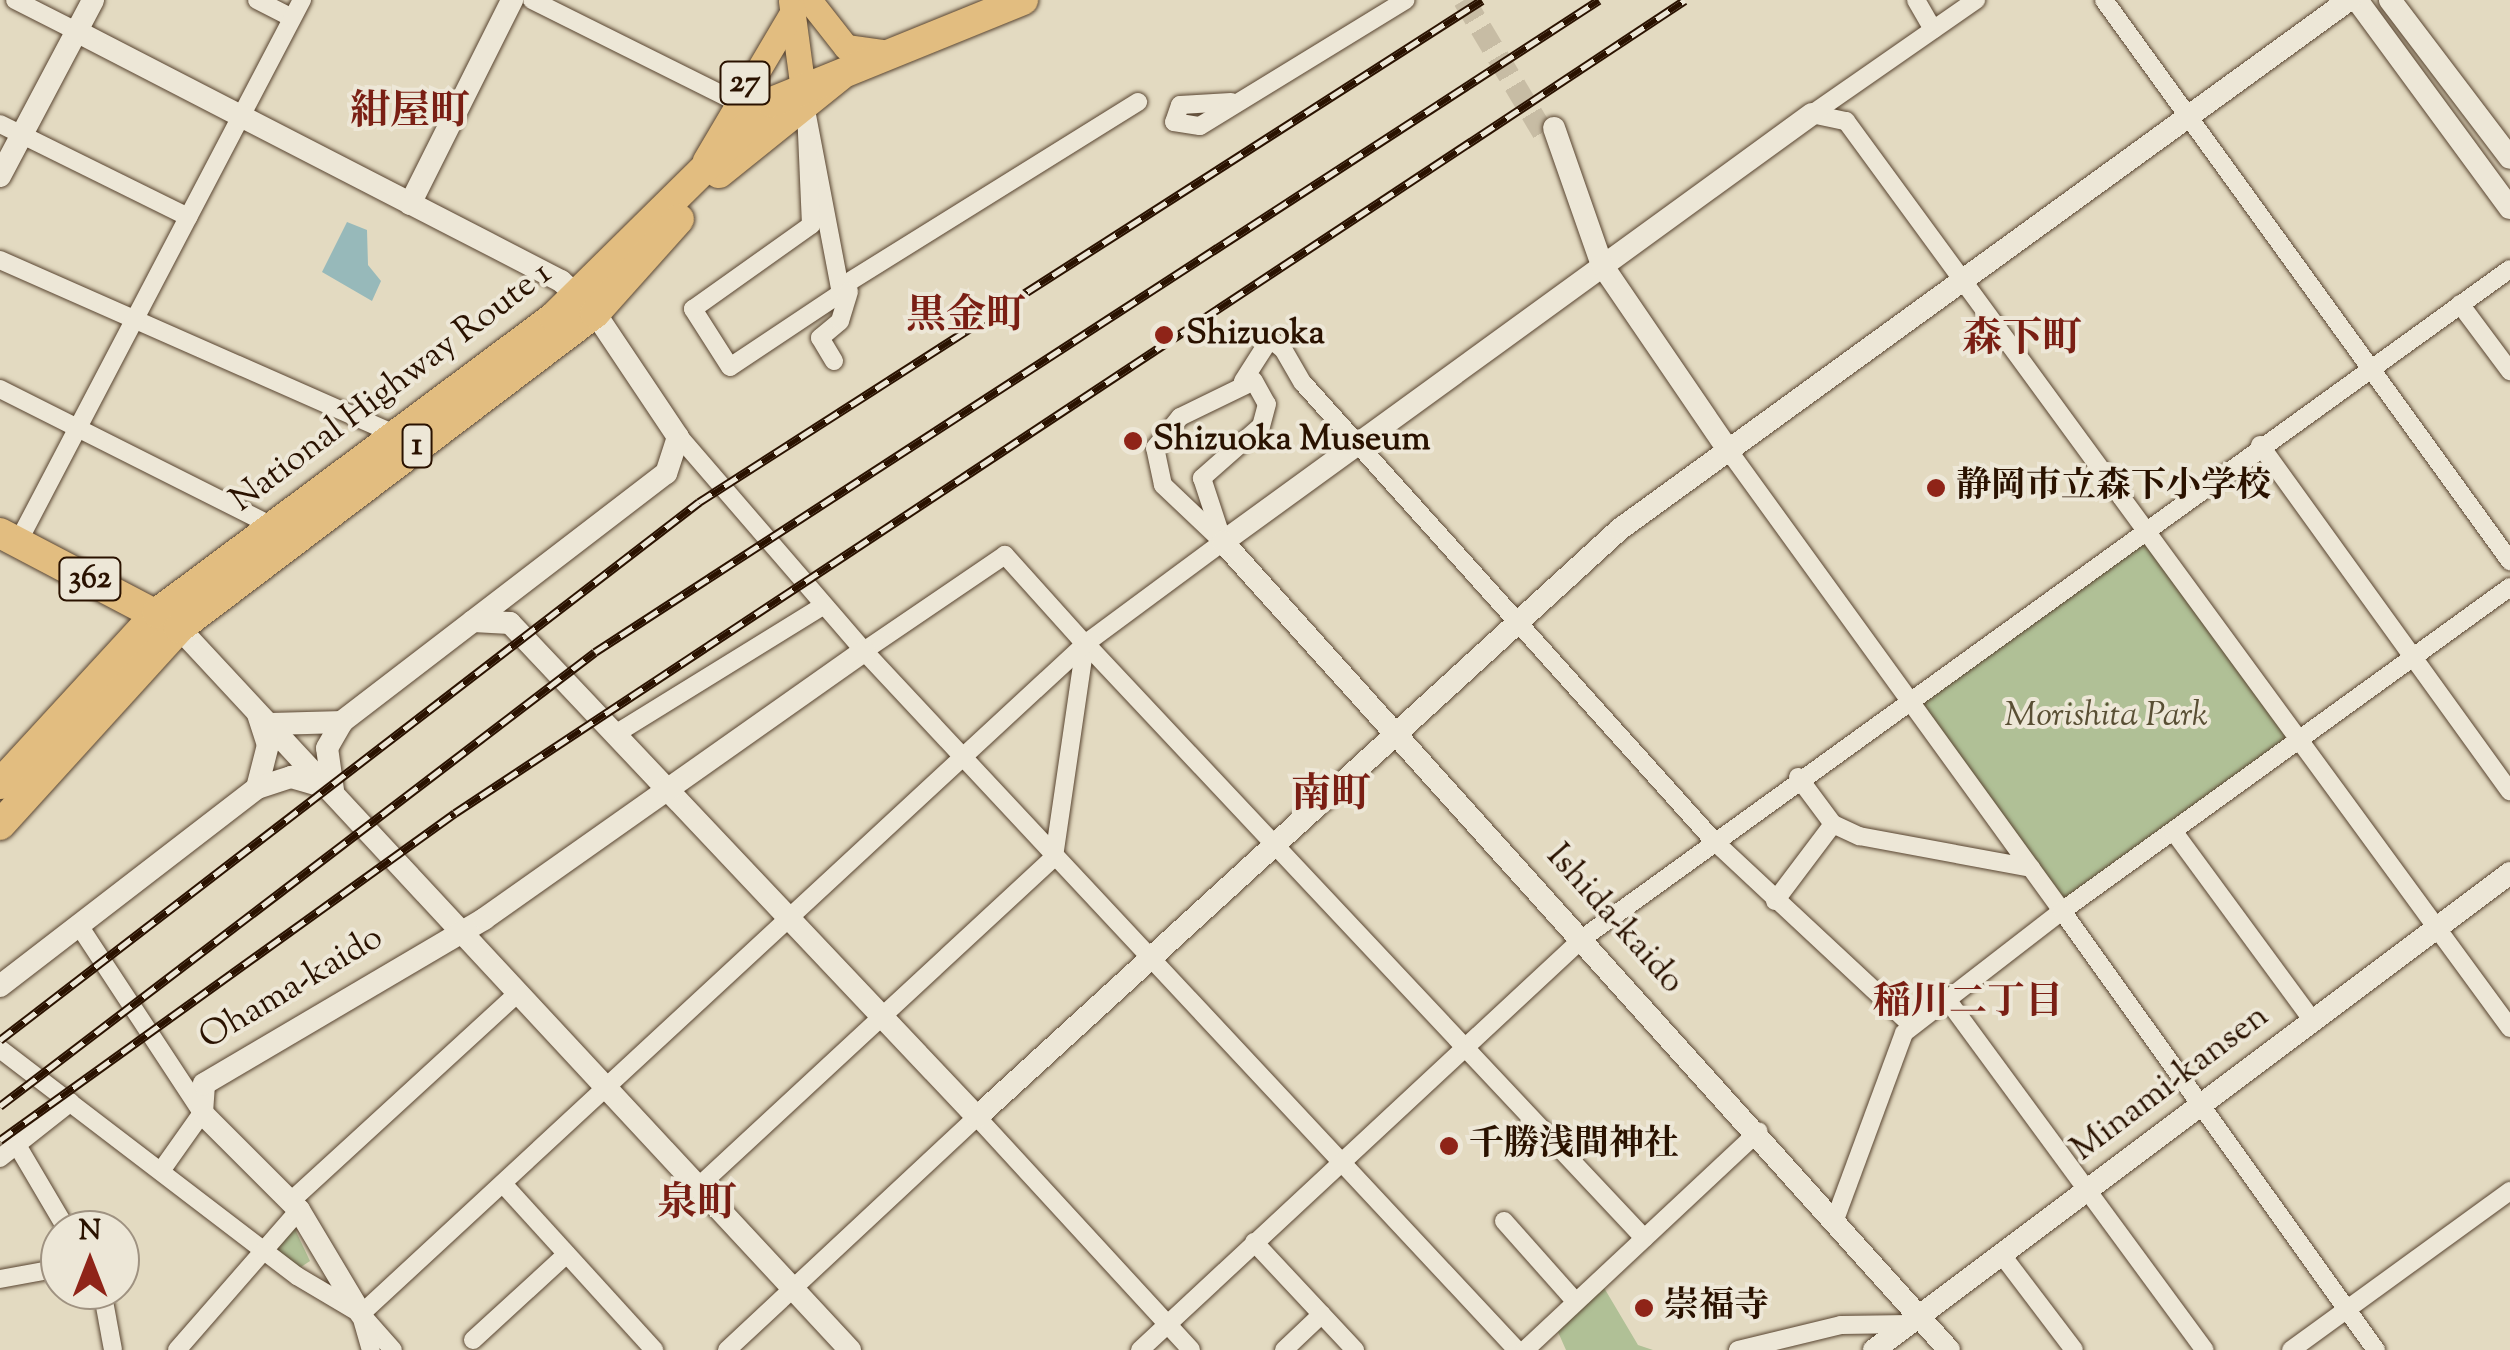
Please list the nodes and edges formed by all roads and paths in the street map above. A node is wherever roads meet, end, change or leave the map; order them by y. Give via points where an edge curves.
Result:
1 (15, 0) edge
2 (92, 0) edge
3 (256, 0) edge
4 (302, 0) edge
5 (512, 0) edge
6 (532, 0) edge
7 (1024, 0) edge
8 (1406, 0) edge
9 (1916, 0) edge
10 (1976, 0) edge
11 (2104, 0) edge
12 (2349, 0) edge
13 (2358, 0) edge
14 (2390, 0) edge
15 (798, 4) edge
16 (292, 18) junction
17 (1932, 30) junction
18 (76, 31) junction
19 (889, 52) junction
20 (804, 97) junction
21 (733, 100) junction
22 (1138, 102) dead end
23 (1232, 102) dead end
24 (1812, 114) junction
25 (2189, 114) junction
26 (242, 115) junction
27 (0, 124) edge
28 (1550, 132) tunnel mouth
29 (22, 135) junction
30 (817, 144) junction
31 (2510, 158) edge
32 (706, 160) junction
33 (0, 176) edge
34 (410, 204) junction
35 (2510, 208) edge
36 (188, 217) junction
37 (0, 260) edge
38 (1602, 265) junction
39 (2510, 268) edge
40 (1963, 275) junction
41 (852, 280) junction
42 (588, 304) junction
43 (2460, 304) junction
44 (133, 318) junction
45 (834, 360) dead end
46 (2370, 369) junction
47 (2510, 371) edge
48 (1243, 381) junction
49 (0, 390) edge
50 (75, 426) junction
51 (676, 433) junction
52 (396, 435) junction
53 (1359, 444) junction
54 (2260, 444) junction
55 (1726, 447) junction
56 (270, 525) junction
57 (2144, 530) junction
58 (9, 537) edge
59 (1223, 542) junction
60 (2510, 561) edge
61 (2510, 588) edge
62 (514, 589) junction
63 (824, 606) junction
64 (1516, 617) junction
65 (168, 621) junction
66 (473, 621) junction
67 (510, 623) junction
68 (1086, 645) junction
69 (864, 651) junction
70 (2413, 658) junction
71 (1907, 700) junction
72 (253, 705) junction
73 (342, 722) junction
74 (272, 724) junction
75 (1393, 730) junction
76 (617, 733) junction
77 (2299, 740) junction
78 (962, 754) junction
79 (1798, 777) junction
80 (0, 784) edge
81 (257, 788) junction
82 (670, 788) junction
83 (2510, 791) edge
84 (332, 795) junction
85 (1833, 824) junction
86 (0, 826) edge
87 (2174, 832) junction
88 (1272, 841) junction
89 (1714, 841) junction
90 (1054, 857) junction
91 (2031, 868) junction
92 (2510, 873) edge
93 (1775, 901) junction
94 (2062, 910) junction
95 (789, 920) junction
96 (78, 924) junction
97 (2436, 928) junction
98 (458, 930) junction
99 (1583, 938) junction
100 (1148, 956) junction
101 (0, 986) edge
102 (518, 993) junction
103 (1946, 998) junction
104 (883, 1017) junction
105 (2312, 1020) junction
106 (1910, 1025) junction
107 (2510, 1028) edge
108 (1467, 1047) junction
109 (0, 1048) edge
110 (608, 1088) junction
111 (71, 1102) junction
112 (2199, 1108) junction
113 (202, 1113) junction
114 (977, 1117) junction
115 (1759, 1131) junction
116 (17, 1144) junction
117 (0, 1158) edge
118 (1343, 1163) junction
119 (160, 1171) junction
120 (505, 1186) junction
121 (699, 1186) junction
122 (2088, 1191) junction
123 (2510, 1192) edge
124 (295, 1206) junction
125 (55, 1210) edge
126 (1836, 1217) junction
127 (1504, 1221) dead end
128 (1644, 1238) junction
129 (1254, 1242) junction
130 (263, 1250) junction
131 (567, 1254) junction
132 (2002, 1255) junction
133 (40, 1272) edge
134 (0, 1279) edge
135 (793, 1288) junction
136 (1576, 1302) junction
137 (2347, 1309) junction
138 (106, 1310) edge
139 (361, 1314) junction
140 (1322, 1314) junction
141 (1916, 1319) junction
142 (1167, 1324) junction
143 (473, 1340) dead end
144 (113, 1350) edge
145 (178, 1350) edge
146 (370, 1350) edge
147 (393, 1350) edge
148 (654, 1350) edge
149 (727, 1350) edge
150 (850, 1350) edge
151 (1140, 1350) edge
152 (1192, 1350) edge
153 (1284, 1350) edge
154 (1355, 1350) edge
155 (1517, 1350) edge
156 (1525, 1350) edge
157 (1738, 1350) edge
158 (1874, 1350) edge
159 (1949, 1350) edge
160 (2074, 1350) edge
161 (2204, 1350) edge
162 (2291, 1350) edge
163 (2376, 1350) edge

1 - 18 street
2 - 18 street
3 - 16 street
4 - 16 street
5 - 34 street
6 - 21 street
7 - 19 highway, National Highway Route 1 / 1
8 - 23 street
9 - 17 street
10 - 17 street
11 - 25 street
12 - 25 street
13 - 35 street
14 - 31 street
15 - 19 main road via 846,46
15 - 20 main road, 27
15 - 21 main road, 27
16 - 26 street
17 - 24 street
18 - 26 street
18 - 29 street
19 - 20 highway, National Highway Route 1 / 1
20 - 30 street
20 - 32 highway, National Highway Route 1 / 1
20 - 42 highway, National Highway Route 1 / 1
21 - 32 main road, 27
22 - 41 street
24 - 38 street
24 - 40 street via 1846,121
25 - 40 street
25 - 46 street
26 - 34 street
26 - 36 street
27 - 29 street
28 - 38 street via 1576,179
29 - 33 street
29 - 36 street
30 - 30 street via 842,293 730,367 693,309 811,224
30 - 41 street
32 - 42 highway, National Highway Route 1 / 1
34 - 42 street
36 - 44 street
37 - 44 street
38 - 53 street
38 - 55 street
39 - 43 street
40 - 55 street
40 - 57 street
41 - 45 street via 840,321 820,338
42 - 51 street
42 - 52 highway, National Highway Route 1 / 1
42 - 65 highway, National Highway Route 1 / 1
43 - 46 street
43 - 47 street
44 - 50 street
44 - 52 street
46 - 54 street
46 - 60 street
48 - 53 street via 1270,340
48 - 59 street via 1261,388 1266,416 1202,478
48 - 59 street via 1165,428 1155,448 1163,485
49 - 50 street
50 - 56 street
50 - 58 street
51 - 62 street via 666,474
51 - 63 street
52 - 56 highway, National Highway Route 1 / 1
53 - 59 street
53 - 64 street
54 - 57 street
54 - 70 street
55 - 64 street
55 - 71 street
56 - 65 highway, National Highway Route 1 / 1
57 - 71 street
57 - 77 street
58 - 65 highway, 362
59 - 68 street
59 - 75 street, Ishida-kaido
61 - 70 street
62 - 66 street
62 - 67 street
63 - 69 street
63 - 76 street
64 - 75 street
64 - 89 street
65 - 72 street
65 - 80 highway, National Highway Route 1 / 1
65 - 86 highway, National Highway Route 1 / 1
66 - 67 street
66 - 73 street
67 - 76 street
68 - 69 street via 1004,554
68 - 78 street
68 - 88 street
68 - 90 street
69 - 78 street
69 - 82 street, Ohama-kaido
70 - 77 street
70 - 83 street
71 - 79 street
71 - 91 street
72 - 74 street
72 - 81 street via 268,745
73 - 74 street via 315,730
73 - 84 street via 327,748
74 - 84 street
75 - 88 street
75 - 99 street, Ishida-kaido
76 - 82 street
77 - 87 street
77 - 97 street
78 - 90 street
78 - 95 street
79 - 85 street
79 - 89 street
81 - 84 street via 290,777
81 - 96 street
82 - 95 street
82 - 98 street, Ohama-kaido
84 - 98 street
85 - 91 street via 1890,846
85 - 93 street
87 - 94 street
87 - 105 street
88 - 100 street
88 - 108 street
89 - 93 street
89 - 99 street
90 - 100 street
90 - 104 street
91 - 94 street
92 - 97 street, Minami-kansen
93 - 106 street via 1846,956
94 - 103 street
94 - 112 street
95 - 104 street
95 - 110 street
96 - 101 street
96 - 113 street
97 - 105 street, Minami-kansen
97 - 107 street
98 - 102 street
98 - 113 street, Ohama-kaido via 214,1075 200,1094
99 - 108 street
99 - 115 street, Ishida-kaido
100 - 114 street
100 - 118 street
102 - 110 street
102 - 124 street
103 - 106 street
103 - 122 street
104 - 114 street
104 - 121 street
105 - 112 street, Minami-kansen
106 - 126 street
108 - 118 street
108 - 128 street
109 - 111 street
110 - 120 street
110 - 121 street
111 - 116 street
111 - 119 street
112 - 122 street, Minami-kansen
112 - 137 street
113 - 119 street
113 - 124 street
114 - 135 street
114 - 142 street
115 - 126 street, Ishida-kaido
115 - 128 street
116 - 117 street
116 - 125 street
118 - 129 street
118 - 155 street
119 - 130 street
120 - 131 street
120 - 139 street
121 - 135 street
122 - 132 street, Minami-kansen
122 - 161 street
123 - 137 street
124 - 130 street
124 - 139 street
126 - 141 street, Ishida-kaido
127 - 136 street
128 - 136 street
129 - 140 street
129 - 142 street
130 - 139 street
130 - 145 street
131 - 143 street
131 - 148 street
132 - 141 street, Minami-kansen
132 - 160 street
133 - 134 street
135 - 149 street
135 - 150 street
136 - 156 street
137 - 162 street
137 - 163 street
138 - 144 street
139 - 146 street
139 - 147 street
140 - 153 street
140 - 154 street
141 - 157 street via 1841,1325
141 - 158 street, Minami-kansen
141 - 159 street, Ishida-kaido
142 - 151 street
142 - 152 street

